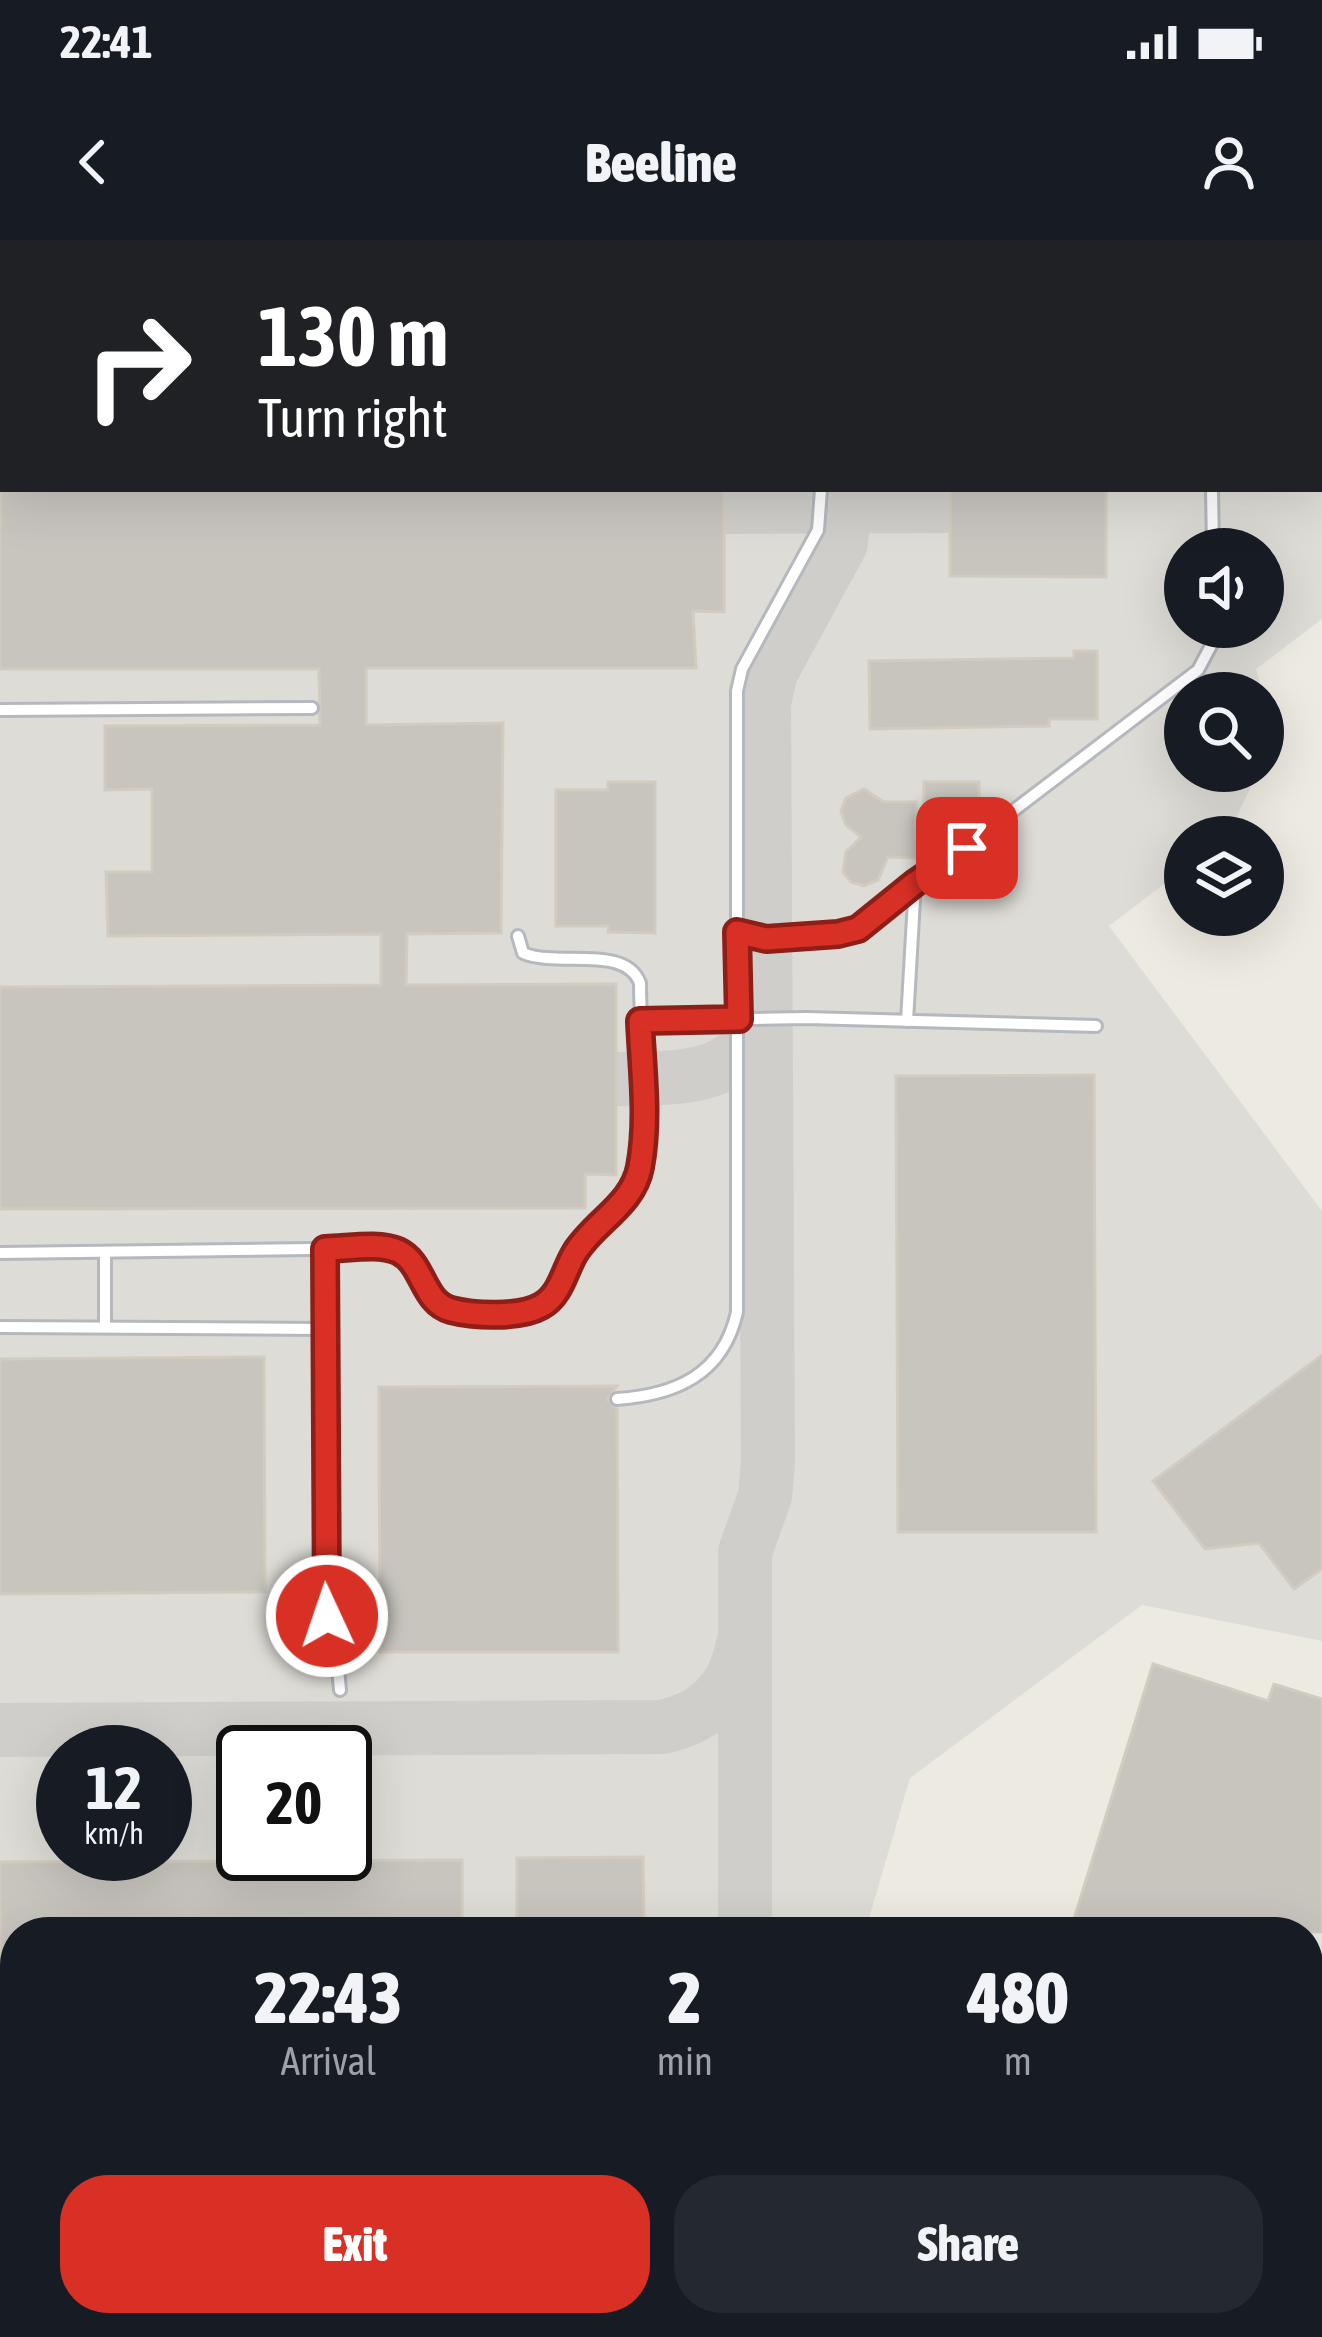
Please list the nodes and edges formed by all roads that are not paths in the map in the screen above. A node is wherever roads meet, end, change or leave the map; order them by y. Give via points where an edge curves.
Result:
1 (821, 492) edge
2 (1212, 492) edge
3 (1213, 528) edge
4 (1210, 648) edge
5 (312, 708) dead end
6 (0, 710) edge
7 (915, 883) junction
8 (737, 932) junction
9 (518, 936) dead end
10 (739, 1019) junction
11 (640, 1021) junction
12 (907, 1021) junction
13 (1096, 1027) dead end
14 (325, 1249) junction
15 (104, 1252) junction
16 (0, 1253) edge
17 (105, 1326) junction
18 (0, 1327) edge
19 (323, 1329) junction
20 (617, 1399) dead end
21 (340, 1690) dead end

1 - 8 lane via 818,530 737,691
2 - 3 lane
4 - 7 lane via 1198,670
5 - 6 lane
7 - 8 lane via 858,929 766,939
7 - 12 lane
8 - 10 lane
9 - 11 lane via 523,953 539,960 623,961 640,983
10 - 11 lane
10 - 12 lane
10 - 20 lane via 733,1330 698,1377 660,1394
11 - 14 lane via 643,1135 635,1184 596,1224 539,1308 448,1310 399,1252
12 - 13 lane
14 - 15 lane
14 - 19 lane
15 - 16 lane
15 - 17 lane
17 - 18 lane
17 - 19 lane
19 - 21 lane via 324,1592

